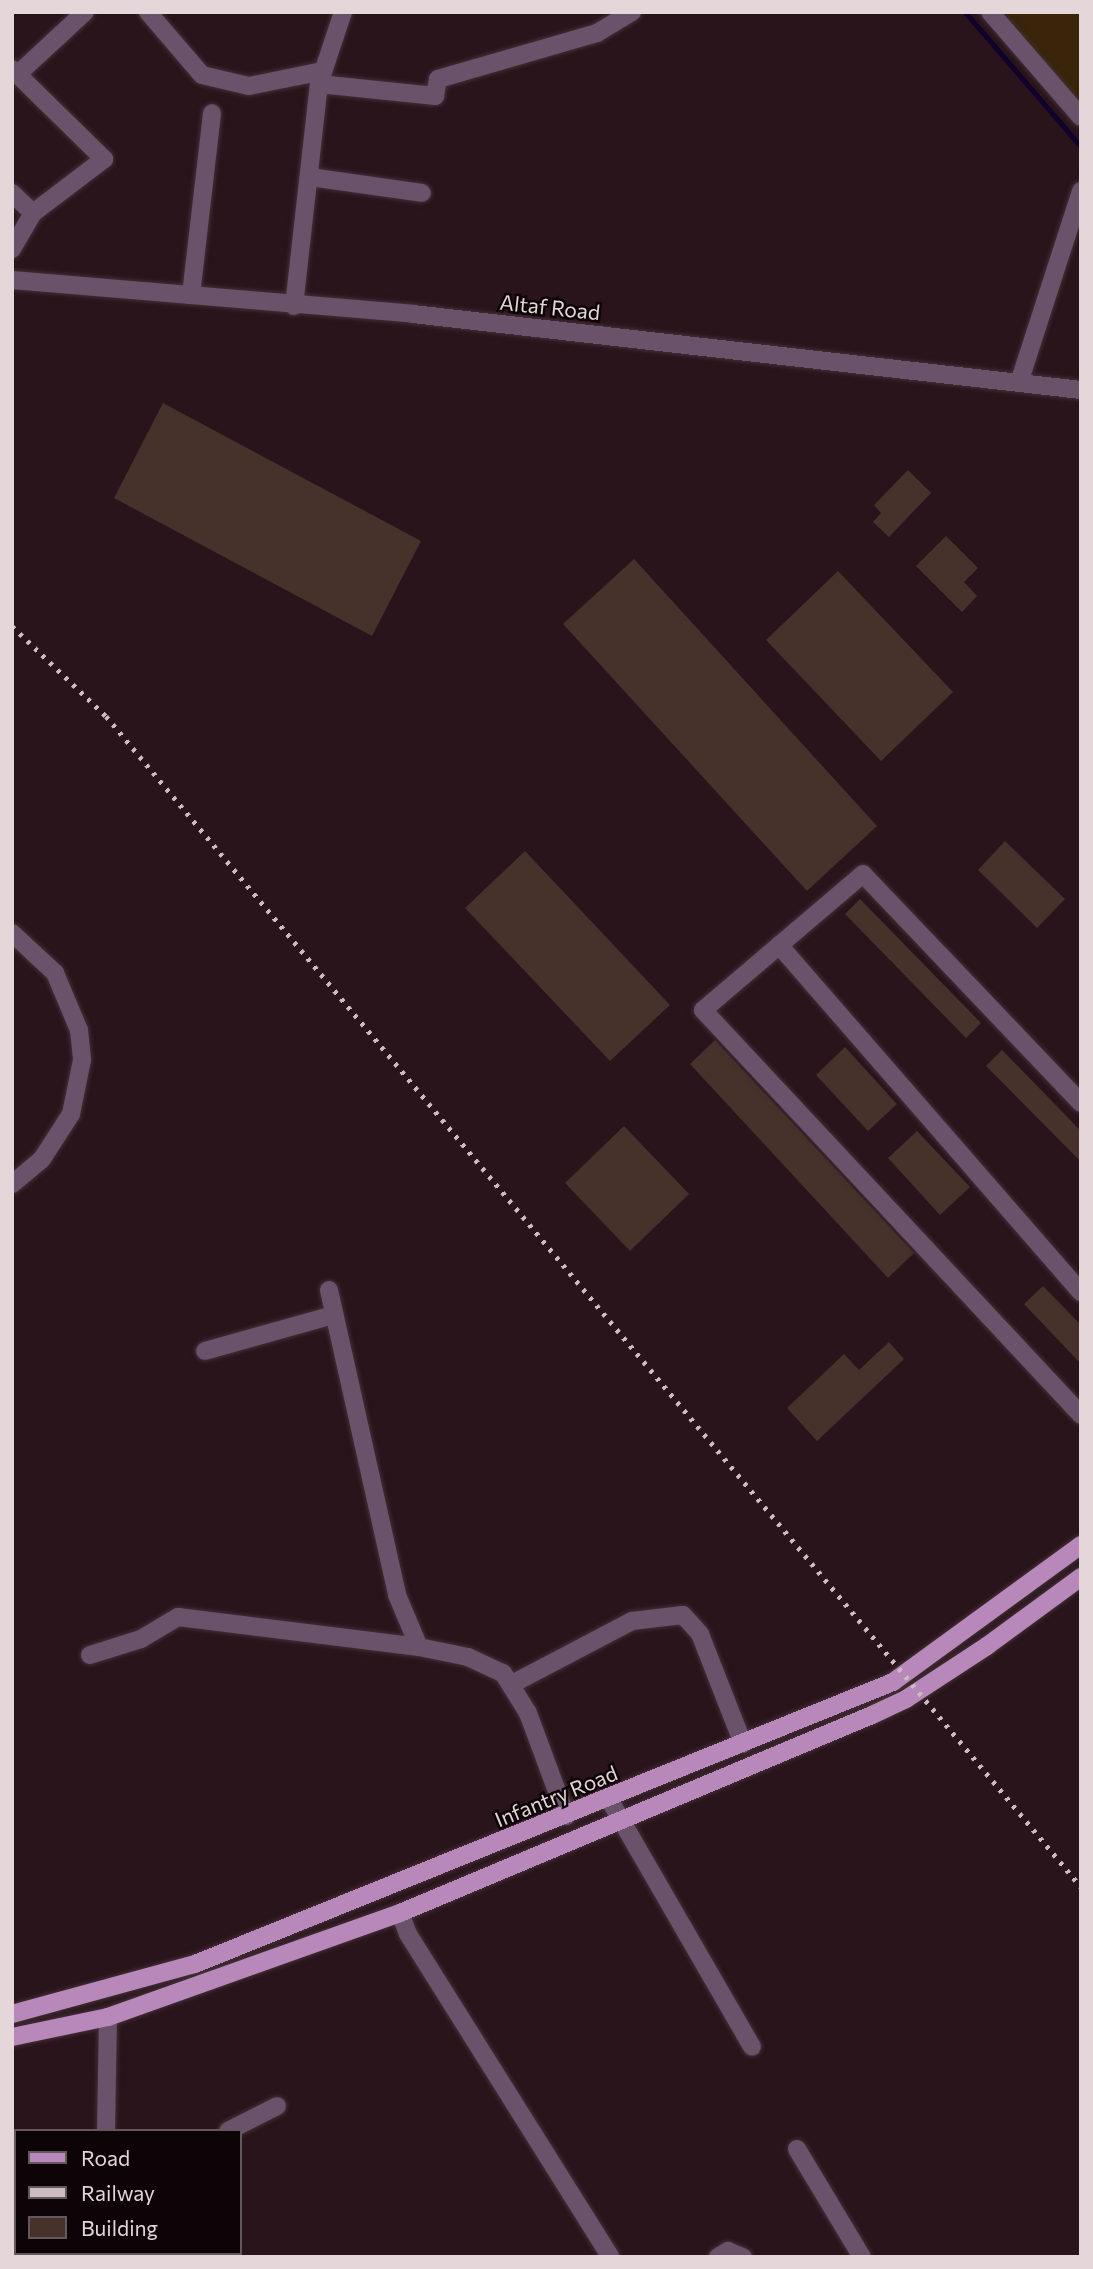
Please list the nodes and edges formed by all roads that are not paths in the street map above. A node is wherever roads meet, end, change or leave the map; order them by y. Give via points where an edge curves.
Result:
1 (85, 12) edge
2 (148, 12) edge
3 (342, 12) edge
4 (632, 12) edge
5 (990, 12) edge
6 (15, 72) edge
7 (321, 77) junction
8 (212, 113) dead end
9 (1081, 117) edge
10 (310, 177) junction
11 (1081, 191) edge
12 (12, 193) edge
13 (422, 193) dead end
14 (33, 214) junction
15 (12, 248) edge
16 (12, 280) edge
17 (191, 295) junction
18 (294, 306) junction
19 (1019, 383) junction
20 (1081, 390) edge
21 (12, 933) edge
22 (779, 945) junction
23 (1081, 1103) edge
24 (12, 1184) edge
25 (330, 1290) dead end
26 (1081, 1292) edge
27 (333, 1315) junction
28 (205, 1351) dead end
29 (1081, 1415) edge
30 (1081, 1545) edge
31 (1081, 1577) edge
32 (419, 1647) junction
33 (90, 1655) dead end
34 (512, 1684) junction
35 (743, 1744) junction
36 (609, 1799) junction
37 (566, 1816) junction
38 (619, 1820) junction
39 (400, 1913) junction
40 (12, 2014) edge
41 (108, 2017) junction
42 (12, 2037) edge
43 (752, 2047) dead end
44 (277, 2106) dead end
45 (106, 2129) edge
46 (232, 2129) edge
47 (797, 2149) dead end
48 (611, 2257) edge
49 (718, 2257) edge
50 (743, 2257) edge
51 (862, 2257) edge

1 - 6 street
2 - 7 street via 202,75 249,86
3 - 7 street
4 - 7 street via 597,33 438,79 435,96
5 - 9 street
6 - 14 street via 104,159
7 - 10 street
8 - 17 street
10 - 13 street
10 - 18 street
11 - 19 street
12 - 14 street
14 - 15 street
16 - 17 street, Altaf Road
17 - 18 street, Altaf Road
18 - 19 street, Altaf Road via 413,314
19 - 20 street, Altaf Road
21 - 24 street via 55,973 79,1030 82,1060 71,1114 42,1159
22 - 23 street via 863,874
22 - 26 street
22 - 29 street via 703,1010
25 - 27 street
27 - 28 street
27 - 32 street via 397,1595
30 - 35 main road, Infantry Road via 903,1676
31 - 38 main road via 906,1699
32 - 33 street via 178,1617 141,1639
32 - 34 street via 486,1663
34 - 35 street via 615,1628 656,1616 683,1615 699,1634
34 - 37 street
35 - 36 main road, Infantry Road
36 - 37 main road, Infantry Road
36 - 38 street
37 - 40 main road, Infantry Road via 195,1964
38 - 39 main road
38 - 43 street
39 - 41 main road
39 - 48 street via 408,1934
41 - 42 main road
41 - 45 street
44 - 46 street
47 - 51 street
49 - 50 street via 728,2250

